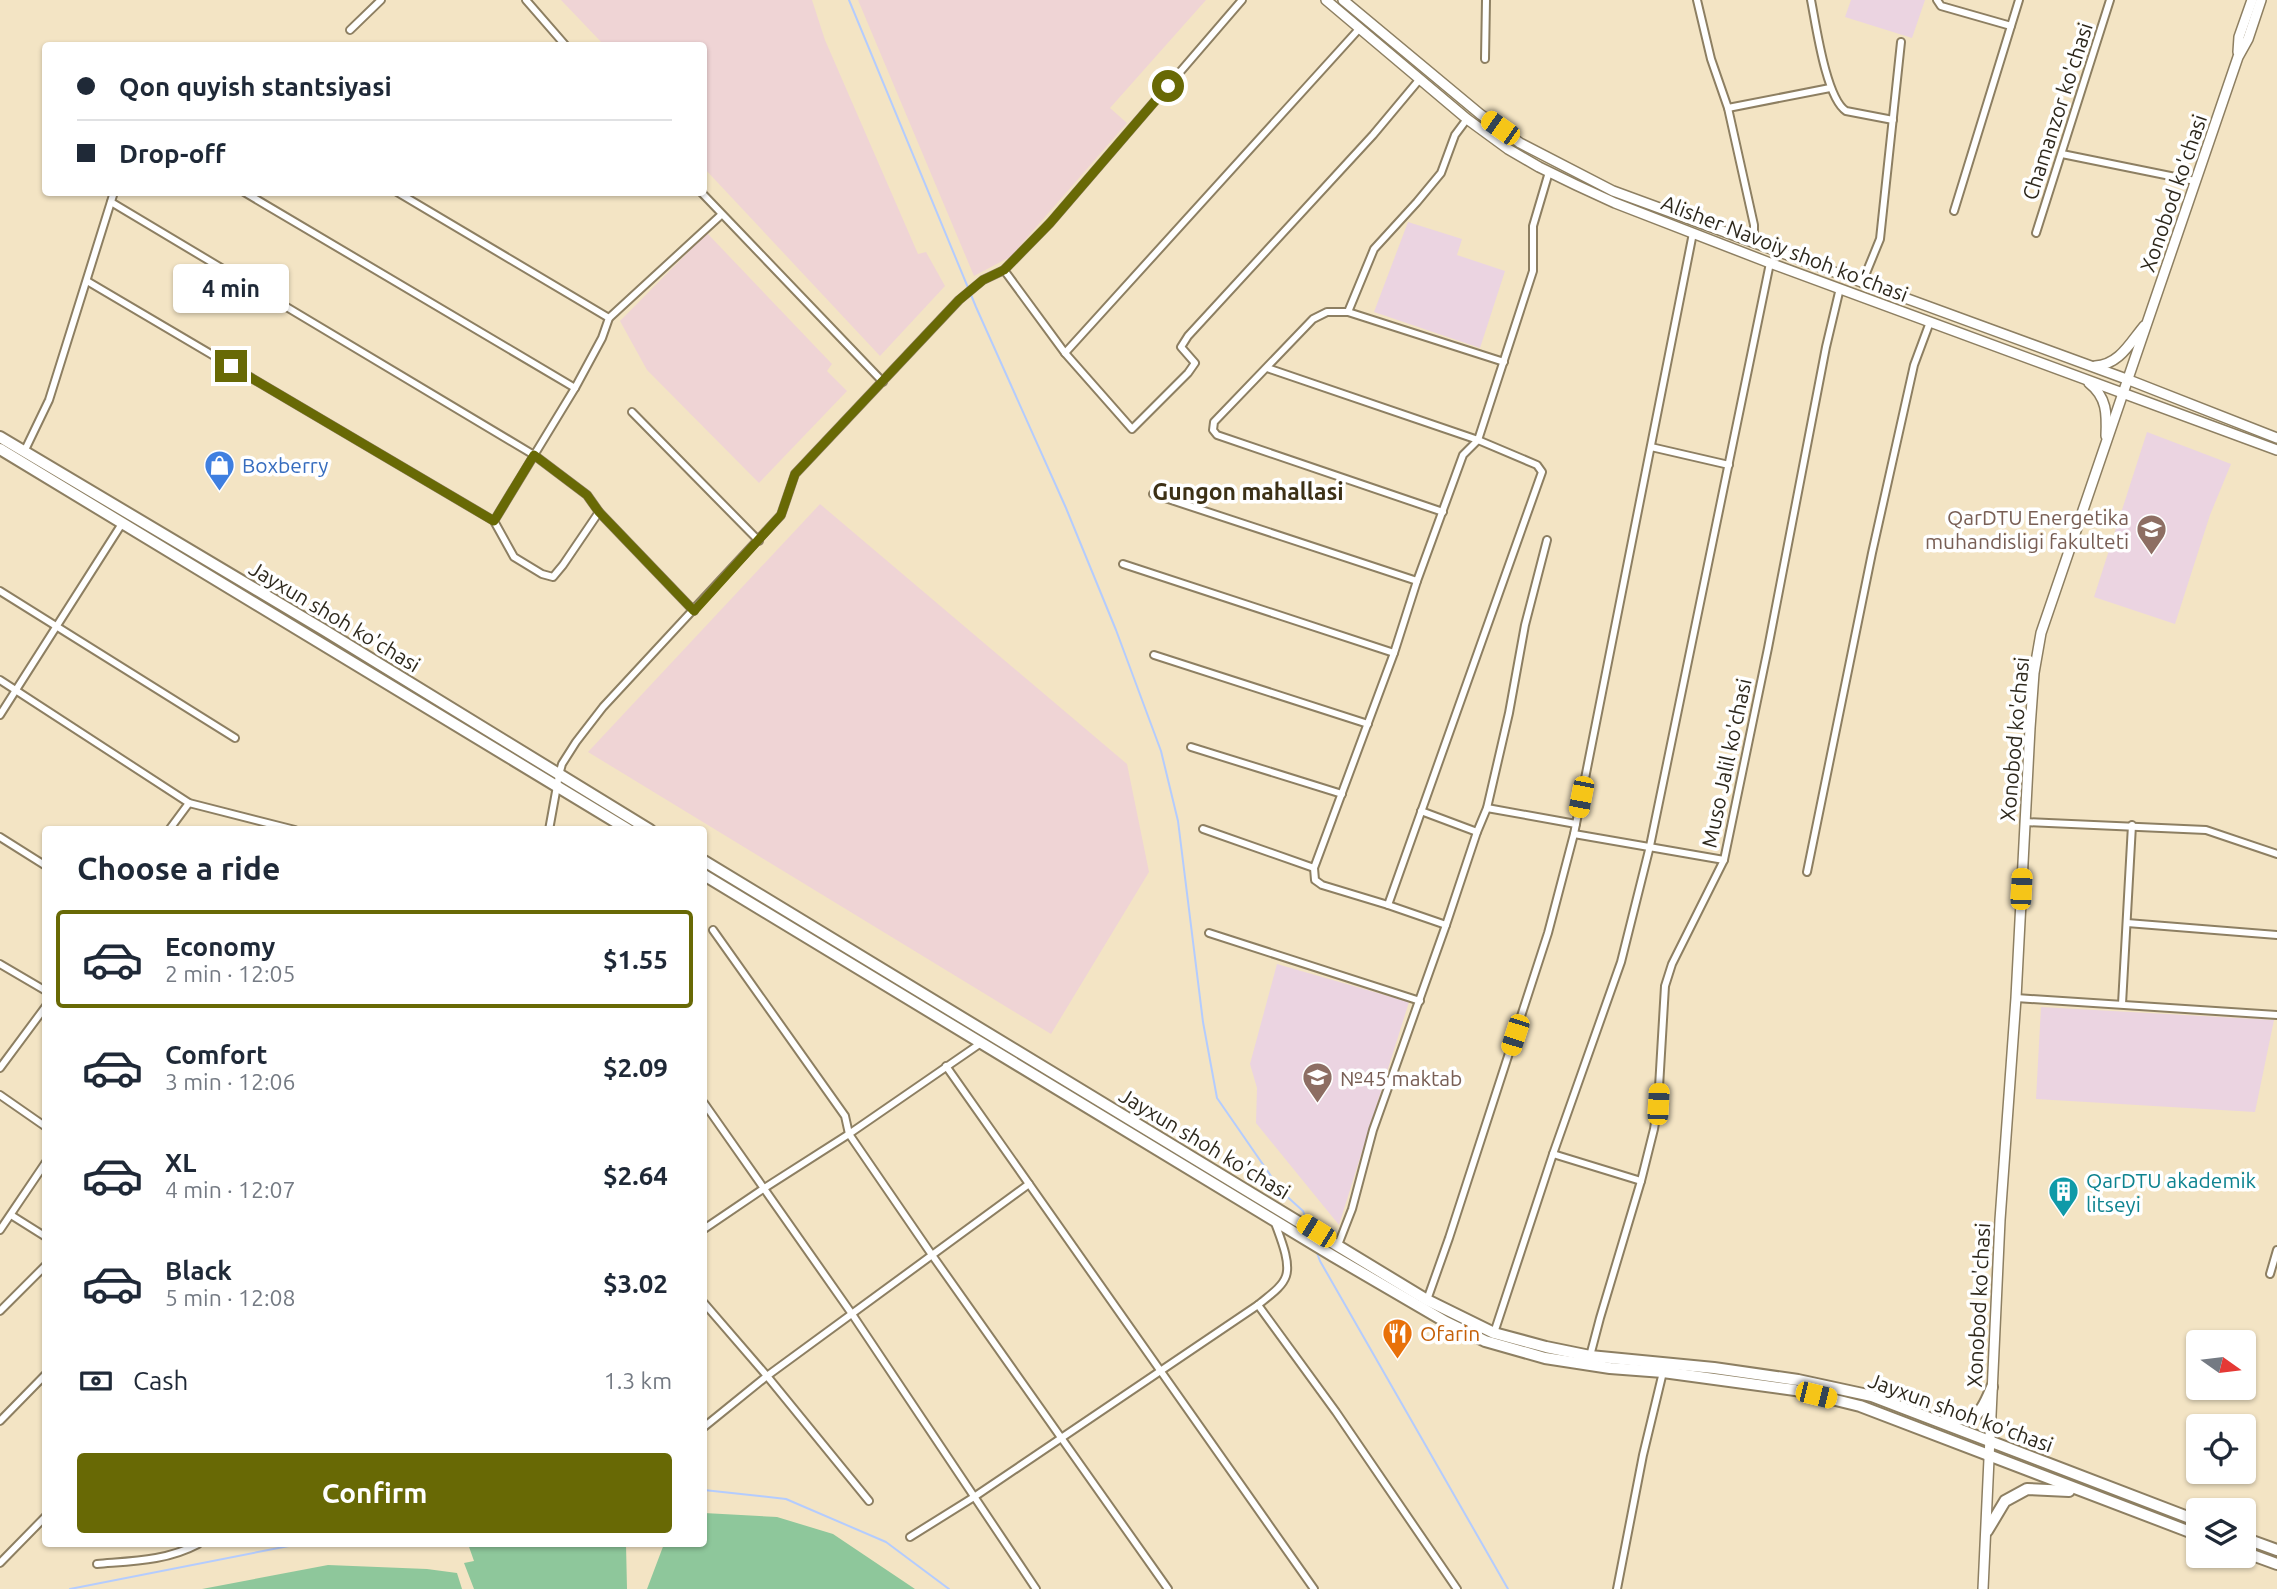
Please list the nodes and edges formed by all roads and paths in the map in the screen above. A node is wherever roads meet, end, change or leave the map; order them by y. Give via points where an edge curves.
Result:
1 (381, 0) edge
2 (526, 0) edge
3 (1242, 0) edge
4 (1326, 0) edge
5 (1343, 0) edge
6 (1486, 0) edge
7 (1697, 0) edge
8 (1811, 0) edge
9 (1937, 0) edge
10 (2019, 0) edge
11 (2110, 0) edge
12 (2252, 0) edge
13 (2261, 0) edge
14 (2011, 26) junction
15 (1359, 29) junction
16 (351, 30) dead end
17 (563, 42) edge
18 (1901, 42) dead end
19 (2238, 57) junction
20 (1485, 59) dead end
21 (1419, 80) junction
22 (1830, 88) junction
23 (1728, 108) junction
24 (1467, 119) junction
25 (1893, 120) junction
26 (2062, 154) junction
27 (1549, 172) junction
28 (2195, 181) junction
29 (113, 196) edge
30 (251, 196) edge
31 (404, 196) edge
32 (704, 196) edge
33 (111, 202) junction
34 (1954, 211) dead end
35 (721, 215) junction
36 (1693, 233) junction
37 (2036, 233) dead end
38 (1754, 242) junction
39 (1793, 257) junction
40 (1770, 263) junction
41 (1004, 270) junction
42 (1788, 270) junction
43 (87, 281) junction
44 (1862, 282) junction
45 (1840, 288) junction
46 (1348, 312) junction
47 (609, 318) junction
48 (2149, 319) junction
49 (1930, 321) junction
50 (1065, 353) junction
51 (1504, 362) junction
52 (2087, 366) junction
53 (1267, 368) junction
54 (2082, 377) junction
55 (2129, 380) junction
56 (883, 382) junction
57 (575, 388) junction
58 (2125, 393) junction
59 (632, 412) dead end
60 (0, 437) edge
61 (2277, 438) edge
62 (1478, 440) junction
63 (1651, 447) junction
64 (2106, 447) junction
65 (0, 449) edge
66 (2277, 450) edge
67 (24, 452) junction
68 (534, 455) junction
69 (1729, 465) junction
70 (1153, 494) dead end
71 (599, 512) junction
72 (1443, 512) junction
73 (494, 521) junction
74 (122, 522) junction
75 (1547, 540) dead end
76 (759, 541) junction
77 (1123, 564) dead end
78 (1417, 581) junction
79 (0, 591) edge
80 (694, 611) junction
81 (57, 626) junction
82 (1394, 653) junction
83 (1154, 655) dead end
84 (0, 680) edge
85 (16, 690) junction
86 (0, 715) edge
87 (1368, 724) junction
88 (235, 738) dead end
89 (1191, 747) dead end
90 (558, 780) junction
91 (1342, 794) junction
92 (189, 803) junction
93 (1487, 808) junction
94 (1421, 811) junction
95 (2024, 822) junction
96 (1576, 824) junction
97 (2132, 825) junction
98 (172, 826) edge
99 (279, 826) edge
100 (550, 826) edge
101 (623, 826) edge
102 (643, 826) edge
103 (1203, 829) dead end
104 (1477, 832) junction
105 (1574, 834) junction
106 (0, 837) edge
107 (1650, 846) junction
108 (2277, 853) edge
109 (1724, 860) junction
110 (42, 863) edge
111 (707, 863) edge
112 (1314, 868) junction
113 (1807, 872) dead end
114 (707, 877) edge
115 (1388, 905) junction
116 (2127, 923) junction
117 (1447, 926) junction
118 (713, 930) dead end
119 (1209, 933) dead end
120 (2277, 935) edge
121 (0, 964) edge
122 (42, 989) edge
123 (2016, 998) junction
124 (1420, 1001) junction
125 (2122, 1004) junction
126 (42, 1010) edge
127 (2277, 1015) edge
128 (981, 1043) junction
129 (946, 1066) junction
130 (0, 1068) edge
131 (0, 1095) edge
132 (707, 1106) edge
133 (42, 1124) edge
134 (849, 1133) junction
135 (1553, 1154) junction
136 (42, 1168) edge
137 (1641, 1181) junction
138 (1029, 1184) junction
139 (762, 1189) junction
140 (11, 1215) junction
141 (1273, 1219) junction
142 (707, 1227) edge
143 (0, 1230) edge
144 (42, 1234) edge
145 (1336, 1250) junction
146 (2277, 1250) edge
147 (932, 1255) junction
148 (42, 1269) edge
149 (2270, 1275) dead end
150 (1427, 1300) junction
151 (1258, 1305) junction
152 (707, 1306) edge
153 (0, 1311) edge
154 (852, 1314) junction
155 (1494, 1333) junction
156 (1590, 1356) junction
157 (1161, 1369) junction
158 (1663, 1371) junction
159 (767, 1376) junction
160 (42, 1378) edge
161 (1992, 1387) junction
162 (1913, 1411) junction
163 (0, 1422) edge
164 (707, 1425) edge
165 (1061, 1439) junction
166 (1990, 1441) junction
167 (1990, 1455) junction
168 (2085, 1493) junction
169 (974, 1497) junction
170 (869, 1501) dead end
171 (2186, 1516) edge
172 (42, 1520) edge
173 (1987, 1531) junction
174 (2186, 1531) edge
175 (910, 1536) dead end
176 (2256, 1542) edge
177 (192, 1547) edge
178 (2277, 1550) edge
179 (2256, 1556) edge
180 (0, 1563) edge
181 (97, 1564) dead end
182 (2277, 1564) edge
183 (1036, 1589) edge
184 (1168, 1589) edge
185 (1314, 1589) edge
186 (1457, 1589) edge
187 (1617, 1589) edge
188 (1983, 1589) edge

1 - 16 street
2 - 17 street
3 - 41 street
4 - 15 main road, Alisher Navoiy shoh ko'chasi
5 - 38 main road, Alisher Navoiy shoh ko'chasi via 1520,143 1613,191
6 - 20 street
7 - 23 street
8 - 22 street
9 - 14 street via 1941,6
10 - 14 street
11 - 26 street, Chamanzor ko'chasi
12 - 19 main road, Xonobod ko'chasi via 2239,37
13 - 19 main road, Xonobod ko'chasi
14 - 34 street
15 - 21 main road, Alisher Navoiy shoh ko'chasi
15 - 50 street
18 - 25 street
19 - 28 main road, Xonobod ko'chasi
21 - 24 main road, Alisher Navoiy shoh ko'chasi
21 - 50 street via 1188,336 1181,347 1195,363 1132,429
22 - 23 street
22 - 25 street via 1846,111
23 - 38 street
24 - 27 main road, Alisher Navoiy shoh ko'chasi
24 - 46 street via 1455,135 1441,173 1374,249
25 - 44 street via 1880,239
26 - 28 street
26 - 37 street, Chamanzor ko'chasi
27 - 36 main road, Alisher Navoiy shoh ko'chasi
27 - 51 street via 1533,226 1533,271
28 - 48 main road, Xonobod ko'chasi
29 - 33 street
30 - 57 street
31 - 47 street
32 - 35 street
33 - 43 street
33 - 68 street
35 - 47 street
35 - 56 street
36 - 40 main road, Alisher Navoiy shoh ko'chasi
36 - 63 street
38 - 39 main road, Alisher Navoiy shoh ko'chasi
39 - 42 main road
39 - 44 main road, Alisher Navoiy shoh ko'chasi
40 - 42 main road, Alisher Navoiy shoh ko'chasi
40 - 69 street
41 - 50 street
41 - 56 street via 959,300
42 - 45 main road, Alisher Navoiy shoh ko'chasi
43 - 67 street via 49,400
43 - 73 street
44 - 52 main road, Alisher Navoiy shoh ko'chasi
45 - 49 main road, Alisher Navoiy shoh ko'chasi
45 - 109 street, Muso Jalil ko'chasi
46 - 51 street
46 - 53 street via 1327,312 1313,319
47 - 57 street
48 - 52 main road via 2114,361
48 - 55 main road, Xonobod ko'chasi
49 - 54 main road, Alisher Navoiy shoh ko'chasi
49 - 113 street via 1914,365 1878,526
51 - 62 street
52 - 55 main road, Alisher Navoiy shoh ko'chasi
53 - 62 street
53 - 72 street via 1214,422 1217,435
54 - 58 main road, Alisher Navoiy shoh ko'chasi
54 - 64 main road via 2104,400
55 - 58 main road, Xonobod ko'chasi
55 - 61 main road, Alisher Navoiy shoh ko'chasi
56 - 76 street via 795,474 781,515
57 - 68 street
58 - 64 main road, Xonobod ko'chasi
58 - 66 main road, Alisher Navoiy shoh ko'chasi
59 - 76 street
60 - 67 highway, Jayxun shoh ko'chasi
62 - 72 street via 1464,455
62 - 94 street via 1537,465 1542,472
63 - 69 street
63 - 96 street
64 - 95 main road, Xonobod ko'chasi via 2041,633
65 - 74 highway, Jayxun shoh ko'chasi
67 - 90 highway, Jayxun shoh ko'chasi via 313,624
68 - 71 street via 587,495
68 - 73 street
69 - 107 street
70 - 78 street
71 - 73 street via 553,577 514,557
71 - 80 street
72 - 78 street
74 - 81 street
74 - 90 highway, Jayxun shoh ko'chasi
75 - 93 street
76 - 80 street
77 - 82 street
78 - 82 street
79 - 81 street
80 - 90 street via 603,707 562,764
81 - 85 street
81 - 88 street
82 - 87 street
83 - 87 street
84 - 85 street
85 - 86 street
85 - 92 street
87 - 91 street
89 - 91 street
90 - 100 street
90 - 101 highway, Jayxun shoh ko'chasi
90 - 102 highway, Jayxun shoh ko'chasi
91 - 112 street
92 - 98 street
92 - 99 street
93 - 96 street
93 - 104 street
94 - 104 street
94 - 115 street
95 - 97 street
95 - 123 main road, Xonobod ko'chasi
96 - 105 street
97 - 108 street via 2206,830
97 - 116 street
103 - 112 street
104 - 117 street
105 - 107 street
105 - 150 street via 1548,933
106 - 110 street
107 - 109 street
107 - 135 street via 1620,962
109 - 137 street, Muso Jalil ko'chasi via 1665,986 1658,1104
111 - 145 highway, Jayxun shoh ko'chasi via 1295,1218
112 - 115 street via 1315,880 1322,886
114 - 128 highway, Jayxun shoh ko'chasi
115 - 117 street
116 - 120 street
116 - 125 street
117 - 124 street
118 - 134 street via 845,1116
119 - 124 street
121 - 122 street
123 - 125 street
123 - 161 main road, Xonobod ko'chasi
124 - 145 street
125 - 127 street
126 - 130 street
128 - 129 street
128 - 141 highway, Jayxun shoh ko'chasi
129 - 134 street
129 - 138 street
131 - 133 street
132 - 139 street
134 - 139 street
134 - 147 street
135 - 137 street
135 - 155 street
136 - 140 street
137 - 156 street, Muso Jalil ko'chasi
138 - 147 street
138 - 157 street
139 - 142 street
139 - 154 street
140 - 143 street
140 - 144 street
141 - 145 highway, Jayxun shoh ko'chasi
141 - 151 street via 1285,1254 1286,1276
145 - 150 highway, Jayxun shoh ko'chasi
145 - 158 highway, Jayxun shoh ko'chasi via 1446,1322 1485,1341 1545,1358
146 - 149 street
147 - 154 street
147 - 165 street
148 - 153 street
150 - 155 highway, Jayxun shoh ko'chasi
151 - 157 street
151 - 186 street
152 - 159 street
154 - 159 street
154 - 169 street
155 - 156 highway, Jayxun shoh ko'chasi
156 - 162 highway, Jayxun shoh ko'chasi via 1798,1380 1872,1396
157 - 165 street
157 - 185 street
158 - 167 highway, Jayxun shoh ko'chasi via 1795,1390 1860,1406
158 - 187 street
159 - 164 street
159 - 170 street
160 - 163 street
161 - 162 highway via 1975,1417 1963,1421
161 - 166 main road, Xonobod ko'chasi
162 - 166 highway, Jayxun shoh ko'chasi
165 - 169 street
165 - 184 street
166 - 167 main road, Xonobod ko'chasi
166 - 171 highway, Jayxun shoh ko'chasi
167 - 168 highway, Jayxun shoh ko'chasi
167 - 173 main road, Xonobod ko'chasi
168 - 173 highway via 2027,1489 2005,1501
168 - 174 highway, Jayxun shoh ko'chasi
169 - 175 street
169 - 183 street
172 - 180 street
173 - 188 main road, Xonobod ko'chasi
176 - 178 highway
177 - 181 street via 159,1559
179 - 182 highway

